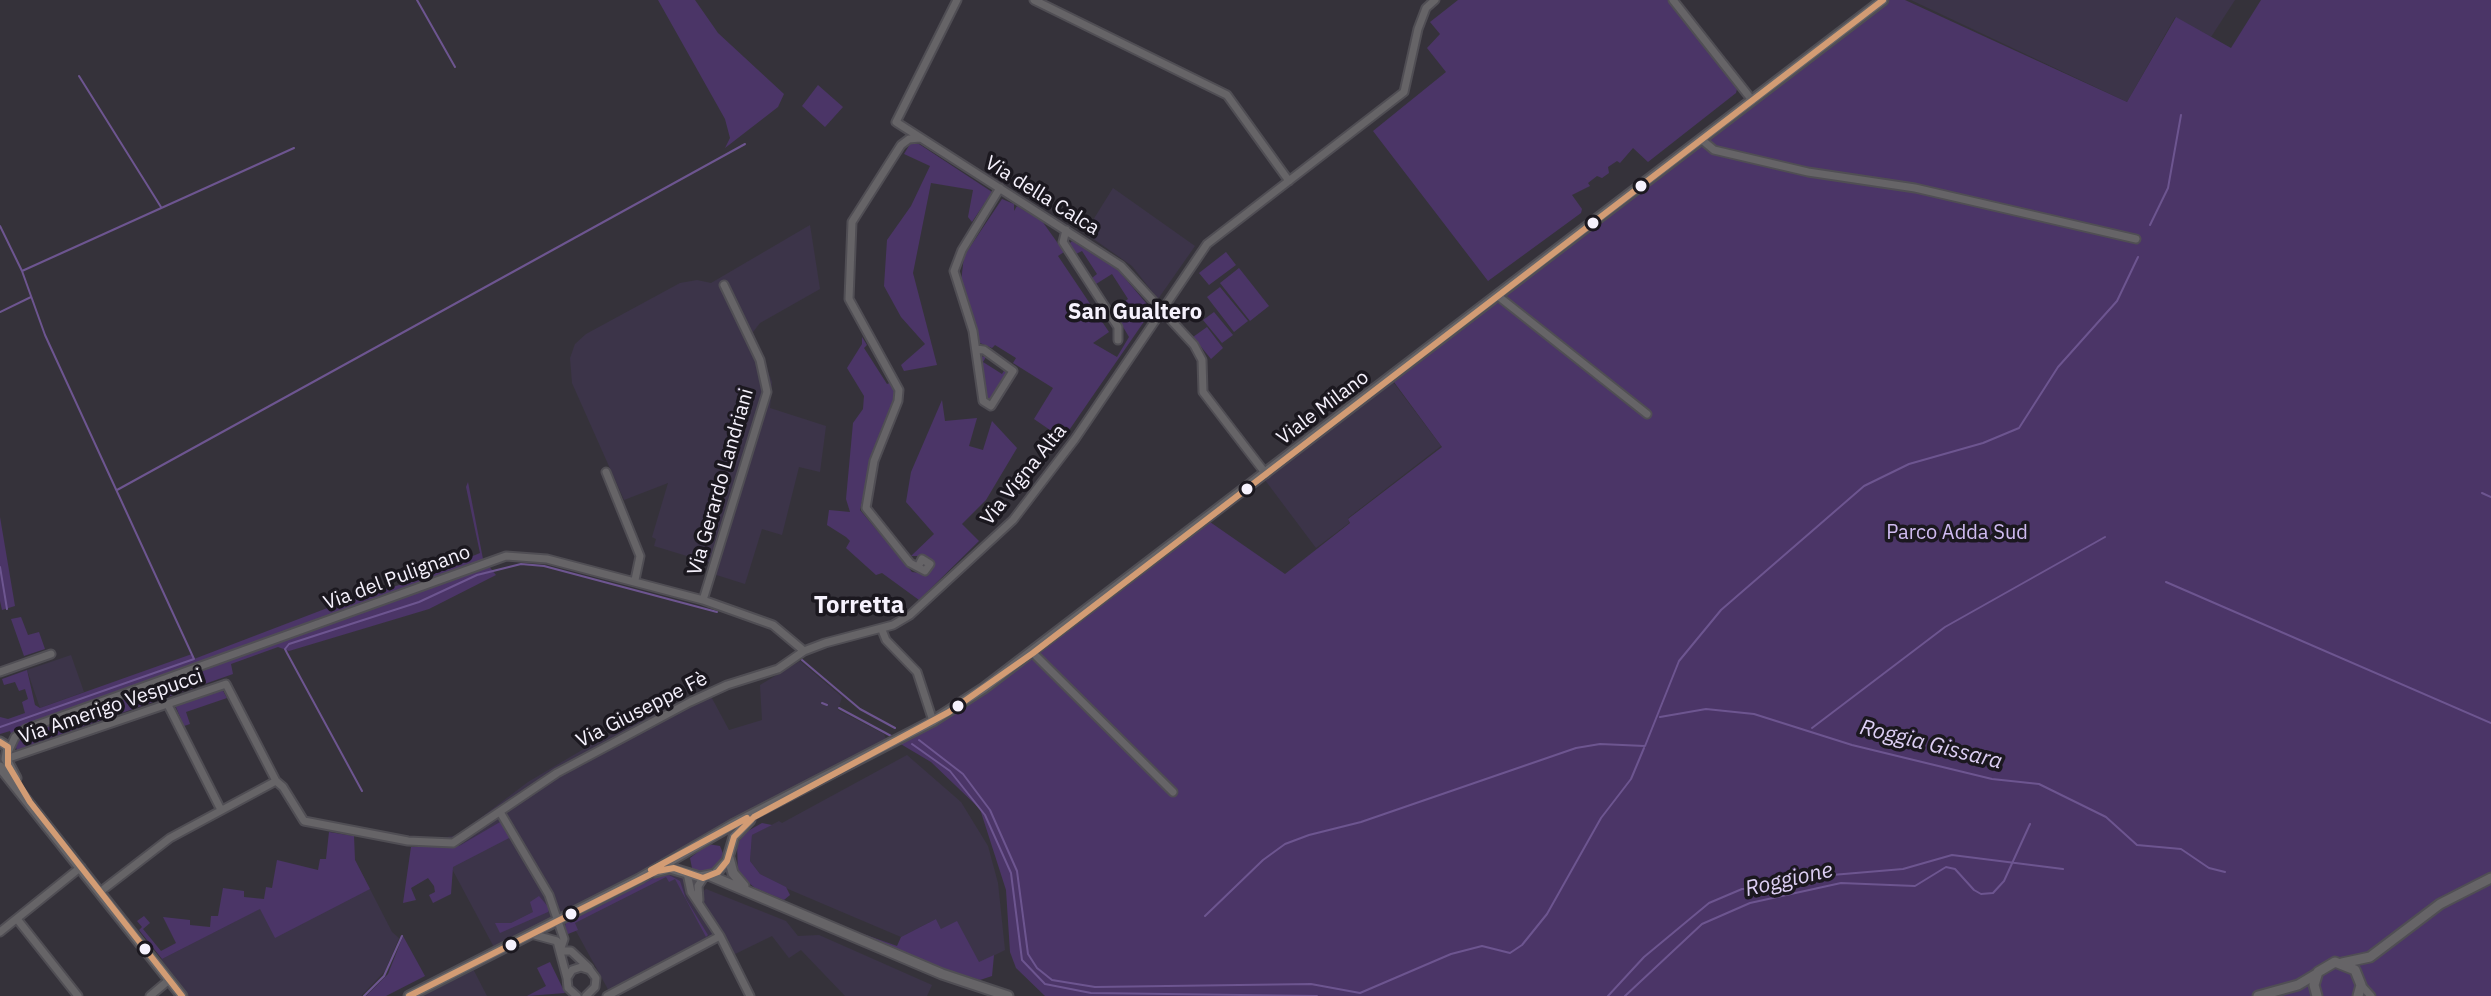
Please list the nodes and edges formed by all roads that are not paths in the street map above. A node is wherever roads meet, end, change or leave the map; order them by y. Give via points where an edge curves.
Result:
1 (957, 0) edge
2 (1034, 0) edge
3 (1435, 0) edge
4 (1673, 0) edge
5 (1883, 0) edge
6 (1752, 100) junction
7 (921, 138) junction
8 (1701, 139) junction
9 (1289, 181) junction
10 (1000, 188) junction
11 (1066, 230) junction
12 (2136, 239) dead end
13 (724, 285) dead end
14 (1498, 296) junction
15 (1159, 310) junction
16 (1149, 326) junction
17 (1175, 326) junction
18 (1118, 340) dead end
19 (976, 349) junction
20 (1647, 414) dead end
21 (606, 472) dead end
22 (1266, 474) junction
23 (918, 567) dead end
24 (635, 580) junction
25 (703, 600) junction
26 (882, 630) junction
27 (804, 651) junction
28 (1033, 653) junction
29 (51, 654) dead end
30 (0, 672) edge
31 (226, 684) joint
32 (168, 705) junction
33 (933, 721) junction
34 (0, 742) edge
35 (4, 759) edge
36 (276, 781) junction
37 (1173, 792) dead end
38 (221, 810) junction
39 (762, 811) junction
40 (500, 812) junction
41 (707, 840) junction
42 (694, 847) junction
43 (729, 855) junction
44 (81, 867) junction
45 (687, 873) junction
46 (708, 876) junction
47 (2491, 878) edge
48 (639, 879) junction
49 (100, 892) junction
50 (753, 892) junction
51 (699, 902) junction
52 (17, 919) junction
53 (557, 921) junction
54 (0, 932) edge
55 (531, 934) junction
56 (720, 936) junction
57 (2384, 947) junction
58 (560, 951) junction
59 (2342, 963) junction
60 (590, 970) junction
61 (2318, 972) junction
62 (567, 978) junction
63 (169, 980) junction
64 (2360, 984) junction
65 (2287, 988) junction
66 (78, 996) edge
67 (150, 996) edge
68 (182, 996) edge
69 (409, 996) edge
70 (577, 996) edge
71 (587, 996) edge
72 (607, 996) edge
73 (750, 996) edge
74 (1008, 996) edge
75 (2258, 996) edge
76 (2316, 996) edge
77 (2358, 996) edge
78 (2371, 996) edge

1 - 7 street, Via della Calca via 896,122
2 - 9 street via 1227,95
3 - 9 street, Via Vigna Alta via 1418,29 1404,92
4 - 6 street
5 - 6 street, Viale Milano
6 - 8 street, Viale Milano
7 - 10 street, Via della Calca
7 - 23 street via 901,145 852,222 849,299 899,390 874,461 866,508
8 - 12 street via 1714,150 1808,172 1915,188
8 - 14 street, Viale Milano
9 - 15 street, Via Vigna Alta via 1207,244
10 - 11 street, Via della Calca
10 - 19 street via 954,271
11 - 15 street, Via della Calca via 1121,266
11 - 18 street via 1065,245 1118,327
13 - 25 street, Via Gerardo Landriani via 760,360 767,392
14 - 20 street
14 - 22 street, Viale Milano
15 - 16 street, Via Vigna Alta
15 - 17 street, Via della Calca
16 - 17 street via 1159,321
16 - 26 street, Via Vigna Alta via 1075,439 1002,532 910,615
17 - 22 street, Via della Calca via 1200,355 1203,392
19 - 19 street via 983,401 991,406 1013,371
21 - 24 street via 640,556
22 - 28 street, Viale Milano
24 - 25 street, Via del Pulignano
24 - 35 street, Via del Pulignano via 534,557 492,560 26,729 15,737
25 - 27 street, Via del Pulignano via 773,625
26 - 27 street, Via Vigna Alta
26 - 33 street via 917,672
27 - 40 street, Via Giuseppe Fè via 778,669 725,686 610,742
28 - 33 street, Viale Milano
28 - 37 street
29 - 30 street
31 - 32 street, Via Amerigo Vespucci
31 - 36 street, Via Giuseppe Fè
32 - 35 street, Via Amerigo Vespucci
32 - 38 street
33 - 39 street, Viale Milano
34 - 35 street
35 - 44 street
36 - 38 street
36 - 40 street, Via Giuseppe Fè via 307,822 408,841 457,842
38 - 49 street via 170,838
39 - 41 street, Viale Milano
39 - 43 street, Viale Milano via 737,832
40 - 53 street via 545,886
41 - 42 street, Viale Milano
41 - 43 street via 722,842
42 - 45 street via 685,859
42 - 48 street, Viale Milano
43 - 46 street, Viale Milano
43 - 50 street via 736,877
44 - 49 street
44 - 52 street
45 - 46 street, Viale Milano
45 - 48 street, Viale Milano via 670,868
45 - 51 street
46 - 50 street
46 - 51 street via 697,889
47 - 57 street via 2440,904
48 - 53 street, Viale Milano
49 - 63 street
50 - 74 street via 942,974
51 - 56 street
52 - 54 street
52 - 66 street
53 - 55 street, Viale Milano
53 - 58 street via 564,940
55 - 58 street via 553,938
55 - 69 street, Viale Milano
56 - 72 street
56 - 73 street
57 - 59 street via 2362,960
57 - 64 street via 2367,964
58 - 60 street via 571,951
58 - 62 street
59 - 61 street
59 - 64 street via 2355,970
60 - 62 street via 577,968
60 - 71 street via 596,982
61 - 65 street
61 - 76 street
62 - 70 street
63 - 67 street
63 - 68 street
64 - 77 street
64 - 78 street
65 - 75 street
65 - 76 street via 2303,988

